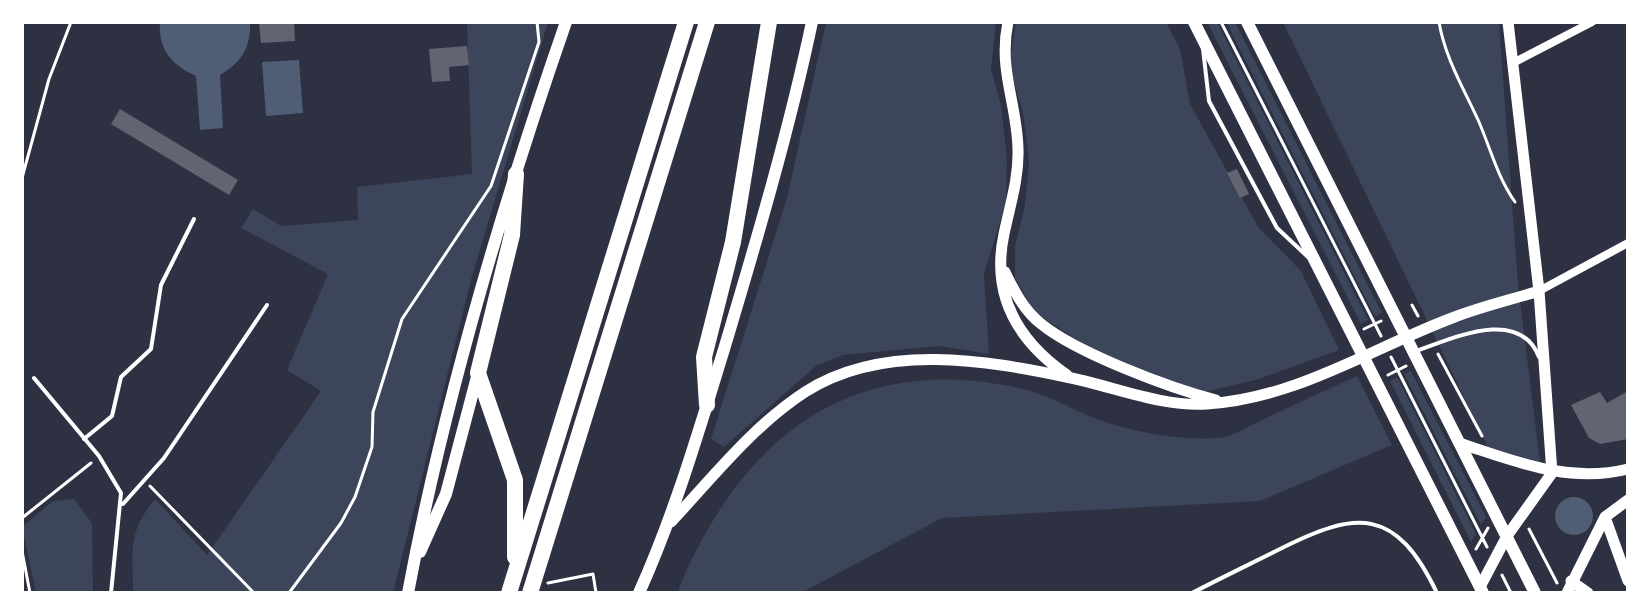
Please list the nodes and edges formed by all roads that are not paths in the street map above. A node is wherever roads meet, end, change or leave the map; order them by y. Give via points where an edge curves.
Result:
1 (566, 22) edge
2 (686, 22) edge
3 (707, 22) edge
4 (812, 22) edge
5 (1008, 22) edge
6 (1194, 22) edge
7 (1247, 22) edge
8 (1508, 22) edge
9 (1592, 22) edge
10 (770, 24) edge
11 (1202, 38) junction
12 (1513, 63) junction
13 (516, 174) junction
14 (194, 219) dead end
15 (1628, 243) edge
16 (1001, 261) junction
17 (1321, 270) junction
18 (1539, 291) junction
19 (267, 305) dead end
20 (1406, 338) junction
21 (1413, 351) junction
22 (1365, 359) junction
23 (1544, 370) junction
24 (478, 373) junction
25 (34, 378) dead end
26 (1071, 378) junction
27 (1224, 402) junction
28 (707, 405) junction
29 (84, 439) junction
30 (1459, 443) junction
31 (1628, 469) edge
32 (1552, 473) junction
33 (1628, 500) edge
34 (123, 504) junction
35 (1605, 517) junction
36 (671, 522) junction
37 (1507, 536) junction
38 (413, 569) junction
39 (1571, 581) junction
40 (1628, 581) edge
41 (512, 585) edge
42 (1481, 590) edge
43 (111, 593) edge
44 (408, 593) edge
45 (530, 593) edge
46 (639, 593) edge
47 (1192, 593) edge
48 (1437, 593) edge
49 (1535, 593) edge
50 (1565, 593) edge
51 (1588, 593) edge

1 - 13 main road
2 - 41 highway
3 - 45 highway
4 - 28 main road via 794,105
5 - 16 street via 1003,58 1018,165
6 - 11 main road
7 - 20 main road
8 - 12 street
9 - 12 street
10 - 28 highway via 746,173 704,357
11 - 17 main road
11 - 17 lane via 1209,101 1244,171 1277,228
12 - 18 street
13 - 24 highway via 512,235
13 - 38 main road via 476,311
14 - 29 lane via 161,285 151,349 121,377 112,416
15 - 18 street
16 - 26 street via 1006,299 1018,326 1038,355
16 - 27 street via 1018,297 1050,331 1164,385
17 - 22 main road
18 - 20 street
18 - 23 street
19 - 34 lane via 218,382
20 - 21 main road
20 - 22 street
21 - 23 lane via 1484,330 1511,330 1528,341
21 - 30 main road
22 - 27 street via 1273,393
22 - 42 main road
23 - 32 street
24 - 38 main road via 446,494
24 - 41 highway via 515,480
25 - 29 lane
26 - 27 street via 1175,402
26 - 36 street via 945,360 875,364 850,371 806,392 766,423
28 - 36 main road
29 - 34 lane via 99,456
30 - 32 street
30 - 37 main road
31 - 32 street
32 - 37 street
33 - 35 street
34 - 43 lane
35 - 39 street
35 - 40 street
36 - 46 main road
37 - 42 street
37 - 49 main road
38 - 44 main road
39 - 50 street
39 - 51 street
47 - 48 lane via 1324,527 1349,521 1369,523 1409,545

